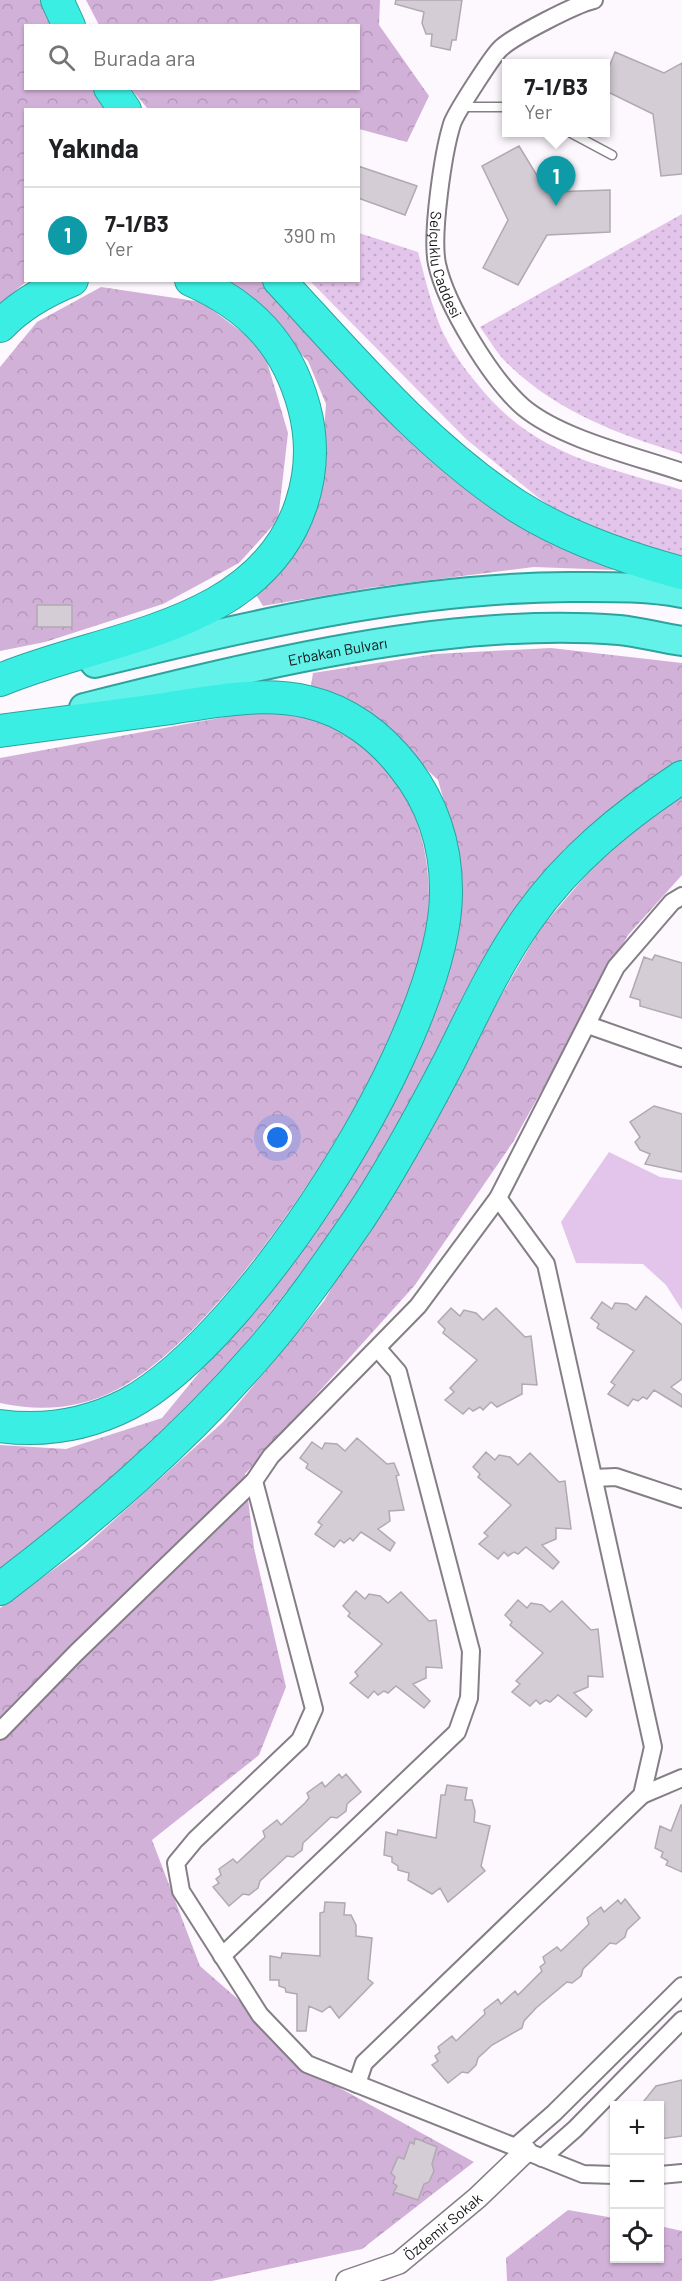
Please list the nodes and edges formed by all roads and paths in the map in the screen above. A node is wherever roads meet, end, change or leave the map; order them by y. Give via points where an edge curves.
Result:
1 (57, 0) edge
2 (594, 0) edge
3 (68, 24) edge
4 (111, 90) edge
5 (502, 106) edge
6 (462, 107) junction
7 (124, 108) edge
8 (578, 137) edge
9 (612, 155) dead end
10 (68, 282) edge
11 (194, 282) edge
12 (281, 282) edge
13 (0, 326) edge
14 (682, 472) edge
15 (682, 573) edge
16 (682, 593) edge
17 (682, 641) edge
18 (0, 680) edge
19 (0, 686) edge
20 (0, 730) edge
21 (682, 777) edge
22 (682, 896) edge
23 (588, 1025) junction
24 (682, 1058) edge
25 (498, 1198) junction
26 (378, 1349) junction
27 (0, 1426) edge
28 (594, 1478) junction
29 (254, 1481) junction
30 (682, 1498) edge
31 (0, 1589) edge
32 (0, 1731) edge
33 (682, 1778) edge
34 (642, 1795) junction
35 (222, 1956) junction
36 (682, 1986) edge
37 (682, 2020) edge
38 (357, 2084) junction
39 (528, 2152) junction
40 (682, 2173) edge
41 (610, 2175) edge
42 (664, 2175) edge
43 (346, 2281) edge

1 - 3 highway
2 - 6 street, Selçuklu Caddesi via 578,4 501,48
4 - 7 highway
5 - 6 lane
6 - 14 street, Selçuklu Caddesi via 452,122 437,204 436,262 455,312 487,364 523,407 569,434
8 - 9 lane
10 - 13 highway via 11,314
11 - 18 highway via 244,311 284,356 301,398 310,438 308,474 297,515 276,553 228,598 172,622
12 - 15 highway via 408,416 473,475 553,525
16 - 19 highway via 630,588 475,591 289,620
17 - 20 highway, Erbakan Bulvarı via 620,630 440,636 364,647 175,685
20 - 27 highway via 238,698 284,698 326,707 378,738 408,772 431,813 444,849 446,891 428,992 394,1071 305,1217 232,1312 174,1371 103,1416 69,1425 23,1429
21 - 31 highway via 633,811 579,857 529,917 385,1178 324,1269 260,1353 121,1491
22 - 23 street via 672,902 616,967
23 - 24 street
23 - 25 street
25 - 26 street via 418,1306
25 - 28 street via 546,1264
26 - 29 street via 271,1456
26 - 35 street via 398,1372 471,1651 469,1698 457,1732
28 - 30 street via 616,1477
28 - 34 street via 653,1747
29 - 32 street
29 - 35 street via 314,1709 300,1740 176,1863 181,1891
33 - 34 street
34 - 38 street via 364,2063
35 - 38 street via 260,2015 306,2064
36 - 39 street via 554,2113
37 - 39 street via 575,2129
38 - 39 street
39 - 41 street via 583,2174
39 - 43 street, Özdemir Sokak via 399,2264
40 - 42 street

